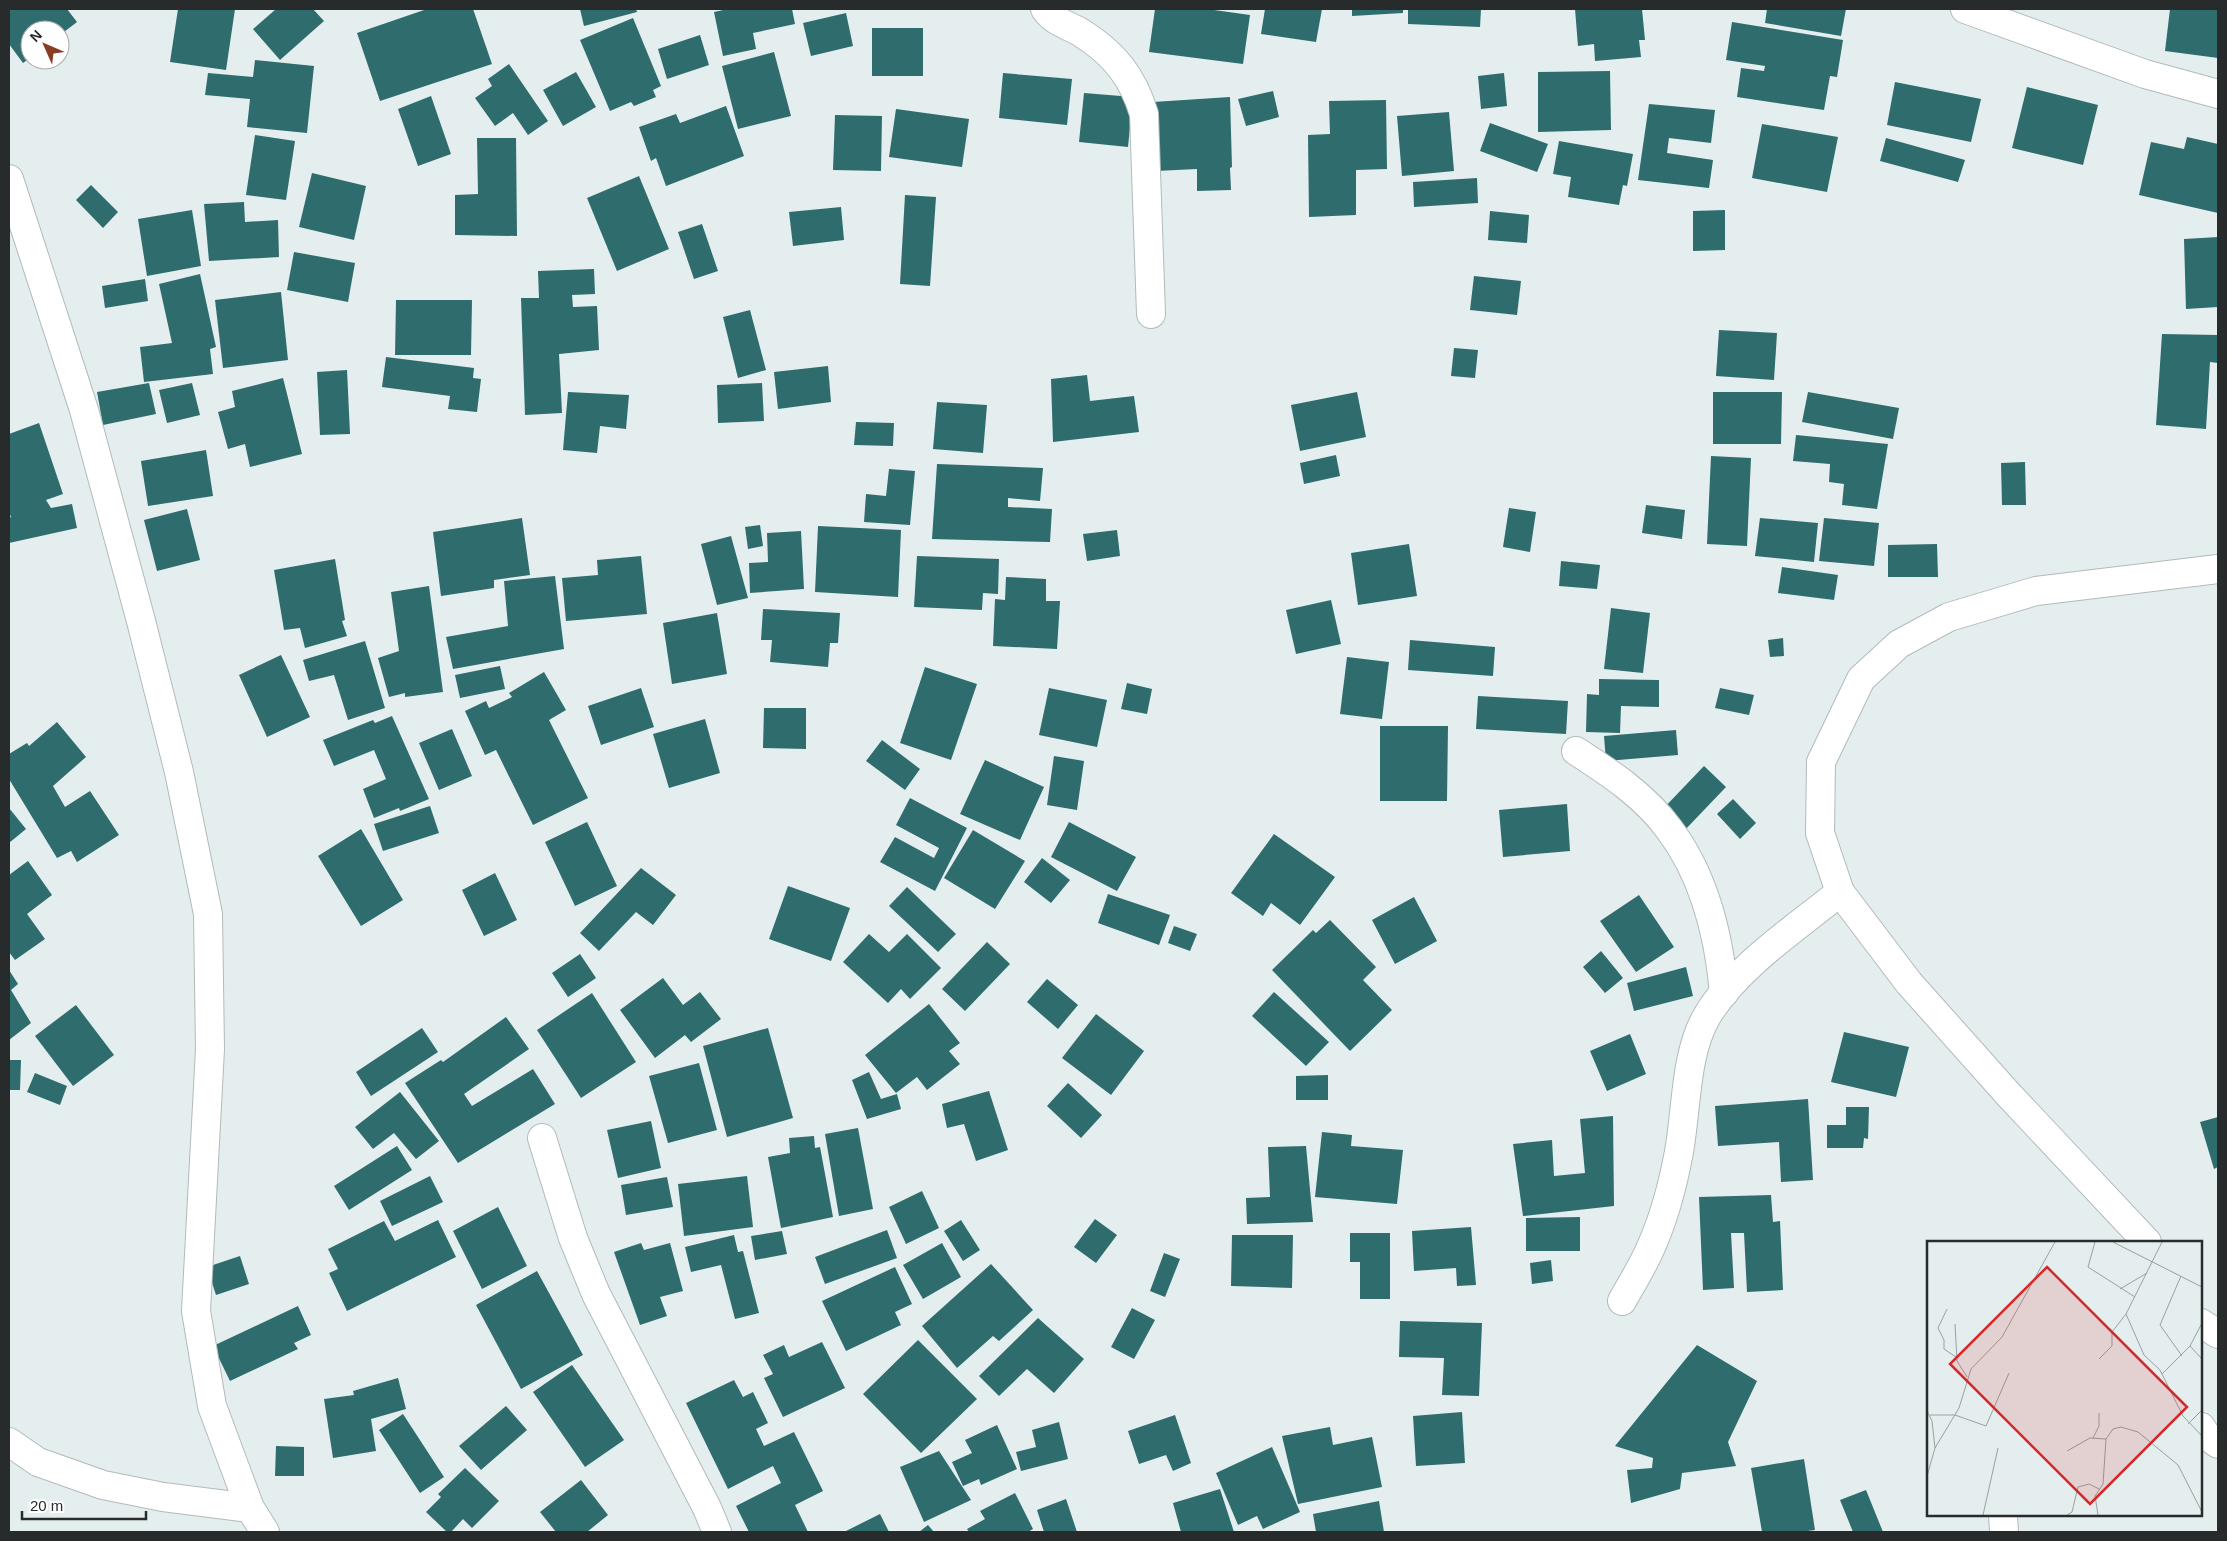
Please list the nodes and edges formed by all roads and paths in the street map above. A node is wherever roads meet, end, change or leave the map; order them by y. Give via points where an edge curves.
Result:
1 (1045, 9) edge
2 (1965, 9) edge
3 (2218, 94) edge
4 (9, 179) edge
5 (1151, 314) dead end
6 (2218, 568) edge
7 (1576, 751) dead end
8 (1840, 892) junction
9 (1724, 993) junction
10 (542, 1138) dead end
11 (2145, 1241) edge
12 (1622, 1301) dead end
13 (2202, 1324) edge
14 (2218, 1334) edge
15 (2202, 1428) edge
16 (9, 1442) edge
17 (2218, 1444) edge
18 (250, 1508) junction
19 (2003, 1516) edge
20 (265, 1532) edge
21 (717, 1532) edge
22 (2004, 1532) edge

1 - 5 street via 1056,20 1095,42 1129,76 1138,92 1144,114
2 - 3 street via 2145,74
4 - 18 street via 84,410 131,583 179,772 208,914 210,1049 196,1311 212,1406
6 - 8 street via 2036,591 1949,617 1899,644 1861,679 1821,762 1820,832
7 - 9 street via 1648,805 1684,851 1712,921
8 - 9 street via 1752,964
8 - 11 street via 1909,983
9 - 12 street via 1707,1016 1697,1040 1679,1154 1667,1206 1651,1248
10 - 21 street via 573,1238 596,1294
13 - 14 street
15 - 17 street
16 - 18 street via 38,1462 103,1485 163,1497
18 - 20 street
19 - 22 street

